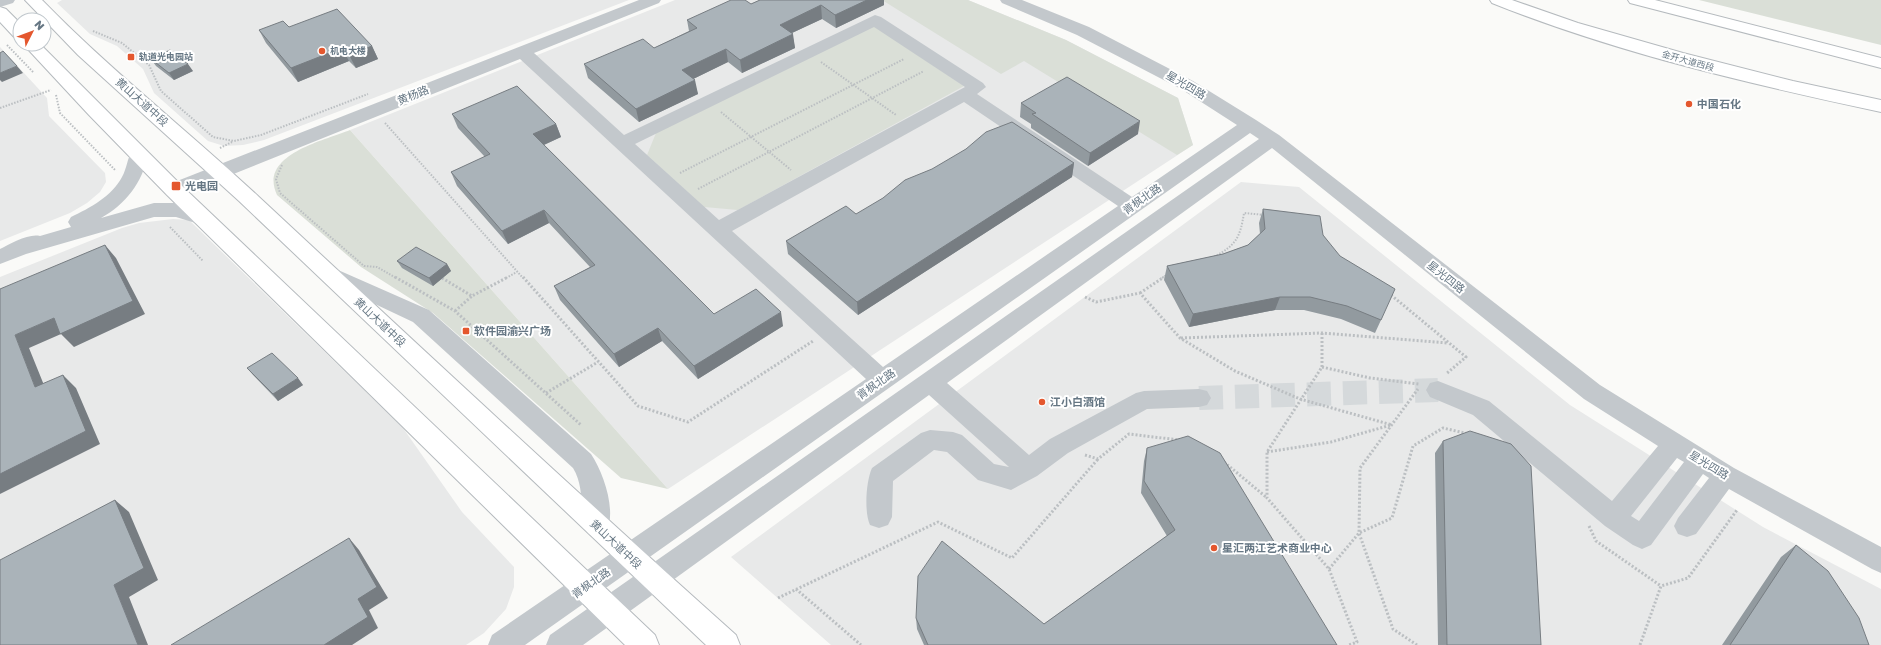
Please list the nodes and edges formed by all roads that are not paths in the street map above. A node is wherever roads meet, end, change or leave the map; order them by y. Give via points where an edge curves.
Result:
1 (7, 0) edge
2 (33, 0) edge
3 (652, 0) edge
4 (1008, 0) edge
5 (1498, 0) edge
6 (1636, 0) edge
7 (0, 2) edge
8 (0, 12) edge
9 (12, 25) edge
10 (39, 52) edge
11 (522, 52) junction
12 (1881, 63) edge
13 (964, 94) junction
14 (1881, 106) edge
15 (1250, 124) junction
16 (1272, 139) junction
17 (622, 143) junction
18 (139, 156) junction
19 (220, 171) junction
20 (174, 190) junction
21 (1132, 206) junction
22 (202, 218) junction
23 (718, 230) junction
24 (23, 248) junction
25 (0, 257) edge
26 (329, 274) junction
27 (882, 380) junction
28 (930, 382) junction
29 (1439, 384) tunnel mouth
30 (1199, 398) tunnel mouth
31 (1674, 444) junction
32 (1700, 460) junction
33 (1028, 469) junction
34 (1725, 475) junction
35 (879, 517) dead end
36 (1614, 518) junction
37 (597, 526) junction
38 (1687, 526) dead end
39 (629, 556) junction
40 (1881, 562) edge
41 (653, 579) junction
42 (585, 587) junction
43 (608, 610) junction
44 (502, 645) edge
45 (560, 645) edge
46 (644, 645) edge
47 (726, 645) edge

1 - 7 street
2 - 19 main road, 黄山大道中段 via 58,28
3 - 11 street, 黄杨路
4 - 15 street, 星光四路 via 1083,31 1188,85
5 - 14 main road, 金开大道西段 via 1606,38 1803,90
6 - 12 main road
8 - 9 main road
10 - 18 main road
11 - 17 street
11 - 19 street, 黄杨路
13 - 17 street via 977,87 875,20
13 - 21 street
13 - 23 street
15 - 16 street, 星光四路
15 - 21 street, 青枫北路
16 - 28 street
16 - 31 street, 星光四路 via 1592,392
17 - 23 street
18 - 20 main road
18 - 24 street via 134,176 112,202 90,216
19 - 20 street, 黄杨路
19 - 26 main road, 黄山大道中段
20 - 22 main road
21 - 27 street, 青枫北路
22 - 24 street via 178,210 154,210
22 - 42 main road
23 - 27 street
24 - 25 street
26 - 37 main road, 黄山大道中段
26 - 37 street via 421,316 582,461 590,472 594,484
27 - 39 street, 青枫北路
28 - 33 street
28 - 41 street
29 - 36 street via 1481,408
30 - 33 street via 1144,400 1059,446
31 - 32 street, 星光四路
31 - 36 street
32 - 34 street, 星光四路
32 - 36 street via 1642,537
33 - 35 street via 1011,479 988,473 952,442 930,440 881,476
34 - 38 street
34 - 40 street, 星光四路
37 - 39 main road, 黄山大道中段
39 - 41 main road, 黄山大道中段
39 - 42 street, 青枫北路
41 - 43 street
41 - 47 main road, 黄山大道中段
42 - 43 main road
42 - 44 street, 青枫北路
43 - 45 street
43 - 46 main road

